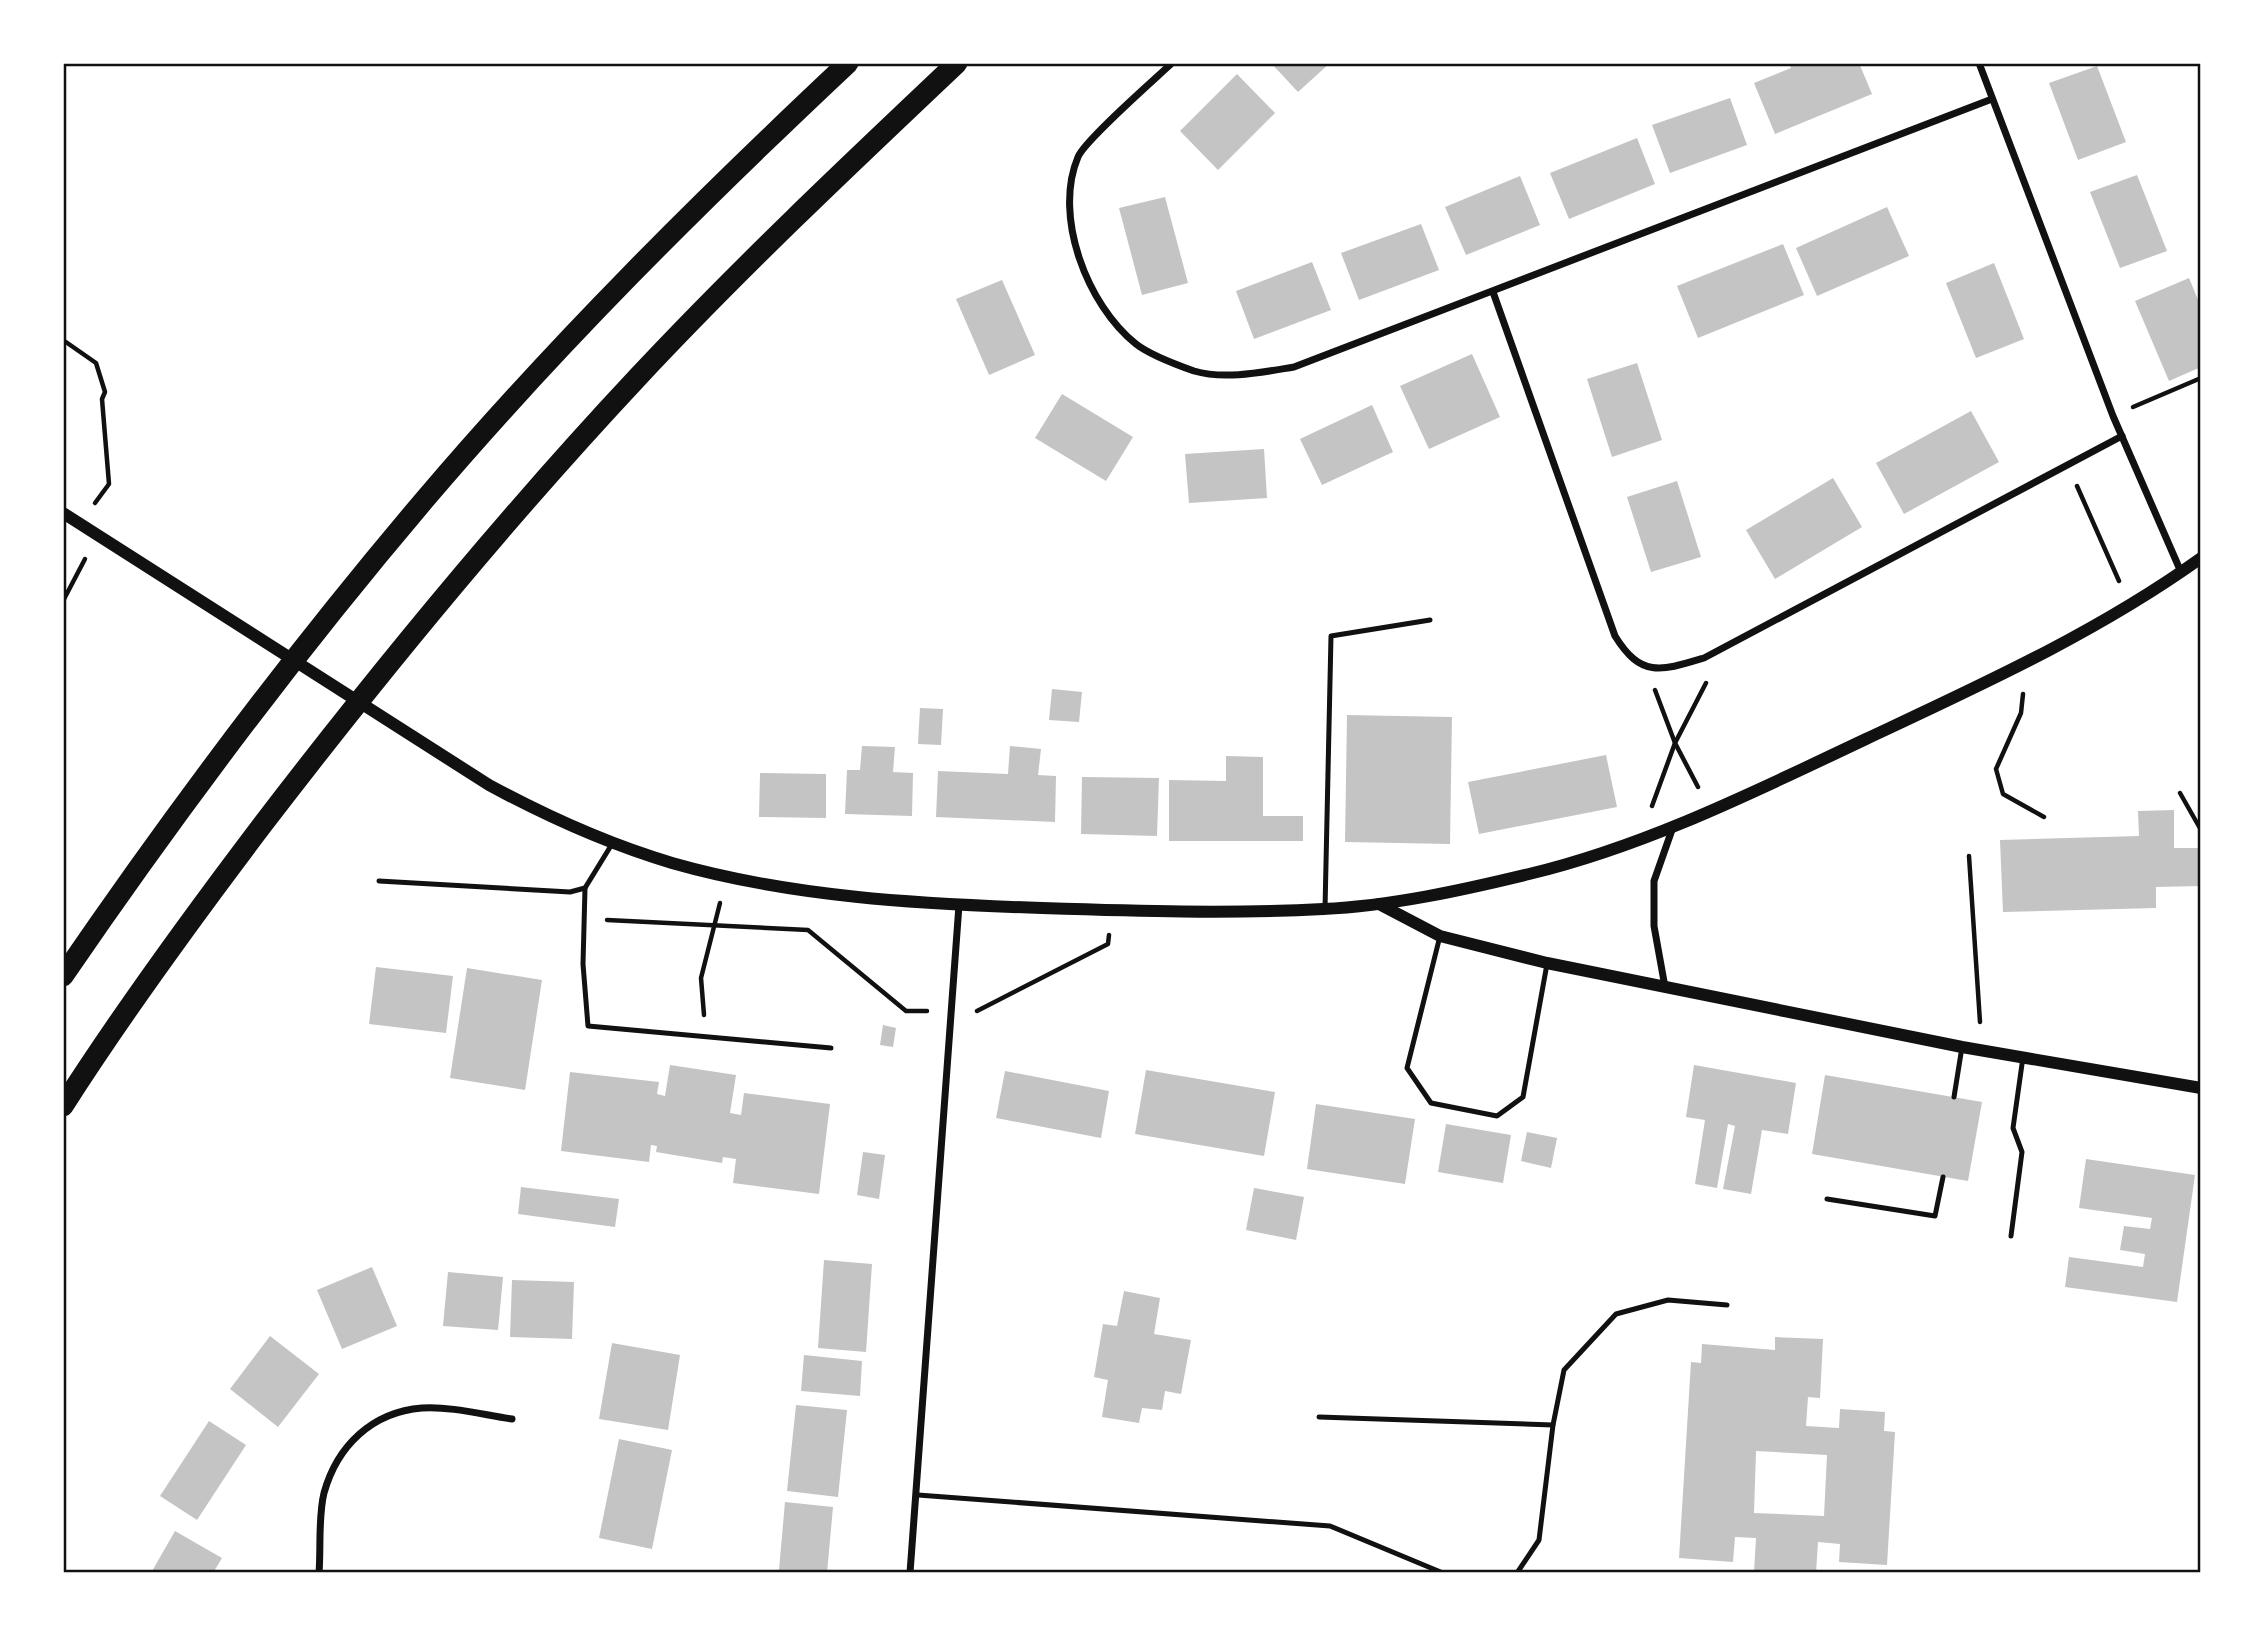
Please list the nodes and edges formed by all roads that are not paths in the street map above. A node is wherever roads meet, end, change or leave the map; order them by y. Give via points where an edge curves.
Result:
1 (848, 63) edge
2 (957, 63) edge
3 (1172, 63) edge
4 (1979, 63) edge
5 (1992, 99) junction
6 (1493, 292) junction
7 (2122, 436) junction
8 (63, 513) edge
9 (2201, 558) edge
10 (2180, 572) junction
11 (1430, 621) dead end
12 (1673, 826) junction
13 (612, 844) junction
14 (379, 881) dead end
15 (585, 888) junction
16 (1378, 904) junction
17 (960, 905) junction
18 (1325, 909) junction
19 (1440, 936) junction
20 (1547, 963) junction
21 (63, 976) edge
22 (1665, 987) junction
23 (831, 1048) dead end
24 (1968, 1048) junction
25 (2023, 1057) junction
26 (2201, 1088) edge
27 (1954, 1097) dead end
28 (63, 1106) edge
29 (1943, 1177) dead end
30 (1827, 1199) dead end
31 (2011, 1237) dead end
32 (1727, 1305) dead end
33 (1319, 1417) dead end
34 (512, 1419) dead end
35 (1553, 1425) junction
36 (918, 1494) junction
37 (1431, 1570) edge
38 (319, 1573) edge
39 (910, 1573) edge
40 (1443, 1573) edge
41 (1517, 1573) edge

1 - 21 highway via 741,163 580,327 427,497 282,674 144,858
2 - 28 highway via 794,216 654,360 485,548 340,723 211,892
3 - 6 street via 1079,154 1069,187 1074,243 1095,298 1137,345 1196,371 1252,374 1294,367
4 - 5 street
5 - 6 street
5 - 7 street
6 - 7 street via 1615,636 1626,655 1647,669 1704,658
7 - 10 street
8 - 13 street via 489,785
9 - 10 street
10 - 12 street via 2027,663
11 - 18 lane via 1331,636
12 - 16 street via 1532,873
12 - 22 street via 1654,881 1654,926
13 - 15 lane
13 - 17 street via 727,875 842,894
14 - 15 lane via 570,891
15 - 23 lane via 583,964 588,1026
16 - 18 street
16 - 19 street
17 - 18 street
17 - 36 street
19 - 20 street
19 - 20 lane via 1407,1068 1431,1103 1497,1116 1523,1097
20 - 22 street
22 - 24 street
24 - 25 street
24 - 27 lane
25 - 26 street
25 - 31 lane via 2013,1128 2022,1152
29 - 30 lane via 1935,1216
32 - 35 lane via 1668,1300 1616,1314 1564,1370
33 - 35 lane
34 - 38 street via 423,1408 383,1418 358,1433 341,1454 324,1494
35 - 41 lane via 1539,1540
36 - 37 lane via 1330,1526
36 - 39 street
37 - 40 lane

